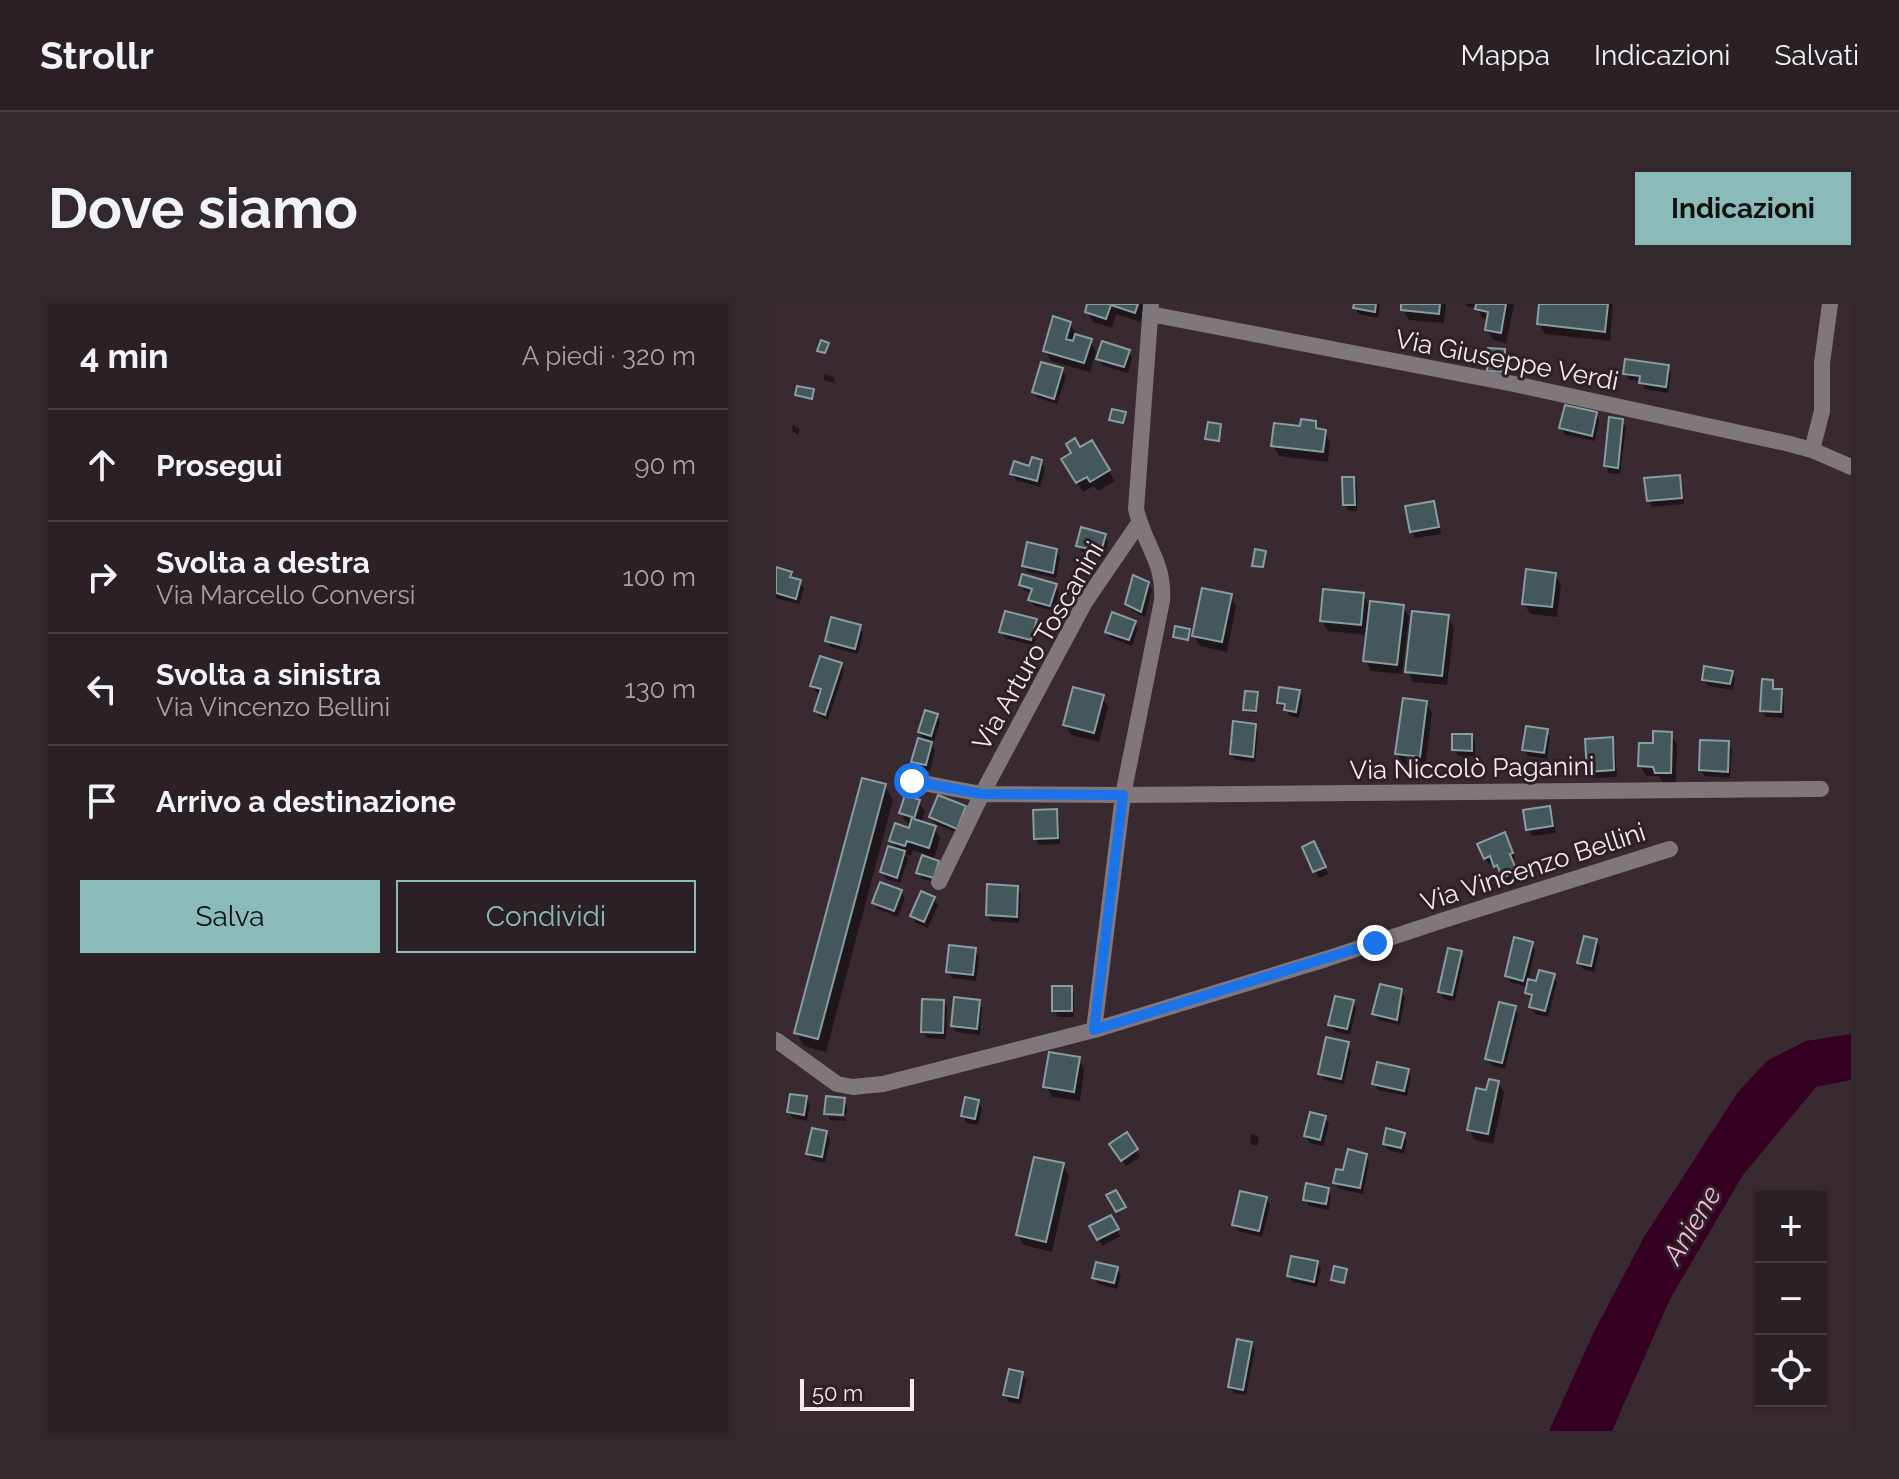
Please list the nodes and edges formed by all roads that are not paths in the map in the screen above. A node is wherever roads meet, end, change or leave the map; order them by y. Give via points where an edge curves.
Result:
1 (1830, 304) edge
2 (1150, 309) edge
3 (1812, 450) junction
4 (1851, 467) edge
5 (1139, 523) junction
6 (912, 781) dead end
7 (1821, 789) dead end
8 (982, 794) junction
9 (1123, 795) junction
10 (1670, 849) dead end
11 (939, 882) dead end
12 (1094, 1030) junction
13 (776, 1040) edge

1 - 3 street via 1822,411
2 - 3 street, Via Giuseppe Verdi
2 - 5 street via 1135,496
3 - 4 street, Via Giuseppe Verdi
5 - 8 street, Via Arturo Toscanini via 1085,602
5 - 9 street via 1163,586
6 - 8 street, Via Niccolò Paganini
7 - 9 street, Via Niccolò Paganini
8 - 9 street, Via Niccolò Paganini
8 - 11 street, Via Arturo Toscanini
9 - 12 street
10 - 12 street, Via Vincenzo Bellini
12 - 13 street, Via Vincenzo Bellini via 860,1087 830,1080

